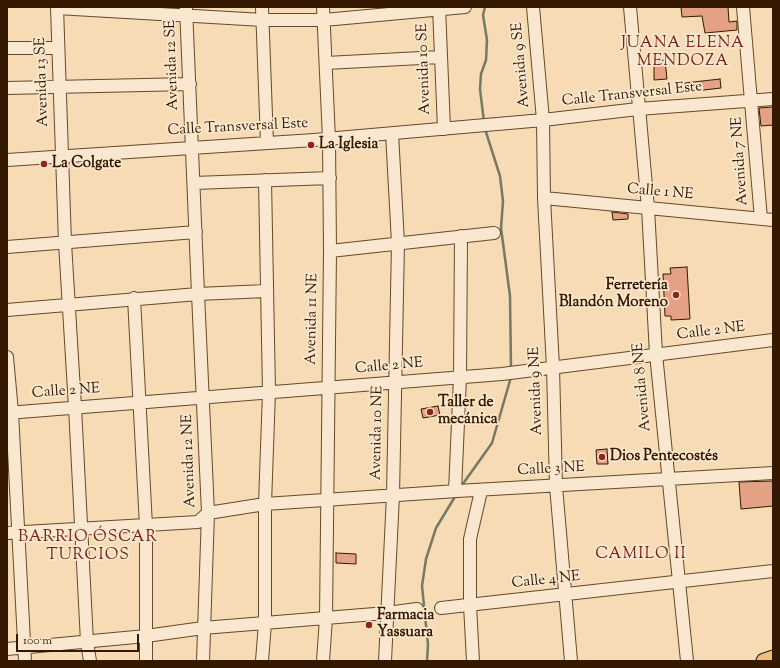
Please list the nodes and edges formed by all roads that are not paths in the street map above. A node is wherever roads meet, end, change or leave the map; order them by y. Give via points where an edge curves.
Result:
1 (57, 7) edge
2 (262, 7) edge
3 (324, 7) edge
4 (465, 7) edge
5 (533, 7) edge
6 (630, 7) edge
7 (743, 7) edge
8 (439, 8) edge
9 (108, 9) edge
10 (186, 11) edge
11 (263, 20) junction
12 (324, 20) junction
13 (7, 48) edge
14 (58, 48) junction
15 (440, 57) junction
16 (326, 63) junction
17 (190, 84) junction
18 (60, 86) junction
19 (7, 88) edge
20 (773, 99) edge
21 (752, 100) junction
22 (638, 109) junction
23 (542, 120) junction
24 (444, 129) junction
25 (392, 133) junction
26 (329, 139) junction
27 (267, 143) junction
28 (192, 146) junction
29 (62, 156) junction
30 (7, 160) edge
31 (330, 178) junction
32 (265, 180) junction
33 (194, 183) junction
34 (544, 198) junction
35 (648, 208) junction
36 (767, 219) edge
37 (196, 232) junction
38 (494, 233) dead end
39 (461, 236) junction
40 (65, 242) junction
41 (398, 243) junction
42 (7, 247) edge
43 (330, 251) junction
44 (266, 291) junction
45 (198, 294) junction
46 (134, 298) junction
47 (69, 304) junction
48 (7, 310) edge
49 (773, 340) edge
50 (656, 354) junction
51 (7, 357) edge
52 (553, 367) junction
53 (460, 377) junction
54 (395, 382) junction
55 (328, 387) junction
56 (269, 392) junction
57 (203, 397) junction
58 (140, 402) junction
59 (75, 407) junction
60 (9, 412) edge
61 (773, 473) edge
62 (668, 479) junction
63 (556, 486) junction
64 (456, 491) junction
65 (478, 491) junction
66 (393, 495) junction
67 (326, 499) junction
68 (265, 504) junction
69 (208, 513) junction
70 (146, 526) junction
71 (81, 528) junction
72 (12, 533) edge
73 (773, 571) edge
74 (681, 582) junction
75 (566, 594) junction
76 (470, 605) junction
77 (416, 608) dead end
78 (441, 608) dead end
79 (387, 613) junction
80 (326, 618) junction
81 (265, 623) junction
82 (203, 628) junction
83 (146, 636) junction
84 (87, 642) junction
85 (24, 646) junction
86 (7, 649) edge
87 (773, 658) edge
88 (25, 661) edge
89 (90, 661) edge
90 (146, 661) edge
91 (203, 661) edge
92 (262, 661) edge
93 (323, 661) edge
94 (385, 661) edge
95 (473, 661) edge
96 (571, 661) edge
97 (688, 661) edge
98 (764, 661) edge

1 - 9 street
1 - 14 street, Avenida 13 SE
2 - 11 street
3 - 12 street, Avenida 11 NE
4 - 8 street
5 - 23 street, Avenida 9 SE
6 - 22 street, Avenida 8 NE
7 - 21 street, Avenida 7 NE
8 - 12 street
8 - 15 street, Avenida 10 SE
9 - 10 street
10 - 11 street
10 - 17 street, Avenida 12 SE
11 - 12 street
11 - 27 street
12 - 16 street, Avenida 11 NE
13 - 14 street
14 - 18 street, Avenida 13 SE
15 - 16 street
15 - 24 street, Avenida 10 SE
16 - 26 street, Avenida 11 NE
17 - 18 street
17 - 28 street, Avenida 12 SE
18 - 19 street
18 - 29 street, Avenida 13 SE
20 - 21 street, Calle Transversal Este
21 - 22 street, Calle Transversal Este
21 - 36 street, Avenida 7 NE
22 - 23 street, Calle Transversal Este
22 - 35 street, Avenida 8 NE
23 - 24 street, Calle Transversal Este
23 - 34 street, Avenida 9 NE
24 - 25 street, Calle Transversal Este
25 - 26 street, Calle Transversal Este
25 - 41 street, Avenida 10 NE
26 - 27 street, Calle Transversal Este
26 - 31 street, Avenida 11 NE
27 - 28 street, Calle Transversal Este
28 - 29 street, Calle Transversal Este
28 - 33 street, Avenida 12 NE
29 - 30 street, Calle Transversal Este
29 - 40 street, Avenida 13 SE
31 - 32 street
31 - 43 street, Avenida 11 NE
32 - 33 street
32 - 44 street
33 - 37 street, Avenida 12 NE
34 - 35 street, Calle 1 NE
34 - 52 street, Avenida 9 NE
35 - 36 street, Calle 1 NE
35 - 50 street, Avenida 8 NE
37 - 40 street
37 - 45 street, Avenida 12 NE
38 - 39 street
39 - 41 street
39 - 53 street
40 - 42 street
40 - 47 street, Avenida 13 SE
41 - 43 street
41 - 54 street, Avenida 10 NE
43 - 55 street, Avenida 11 NE
44 - 45 street
44 - 56 street
45 - 46 street
45 - 57 street, Avenida 12 NE
46 - 47 street
46 - 58 street
47 - 48 street
47 - 59 street, Avenida 13 SE
49 - 50 street, Calle 2 NE
50 - 52 street, Calle 2 NE
50 - 62 street, Avenida 8 NE
51 - 60 street
52 - 53 street, Calle 2 NE
52 - 63 street, Avenida 9 NE
53 - 54 street, Calle 2 NE
53 - 64 street
54 - 55 street, Calle 2 NE
54 - 66 street, Avenida 10 NE
55 - 56 street, Calle 2 NE
55 - 67 street, Avenida 11 NE
56 - 57 street, Calle 2 NE
56 - 68 street
57 - 58 street, Calle 2 NE
57 - 69 street, Avenida 12 NE
58 - 59 street, Calle 2 NE
58 - 70 street
59 - 60 street, Calle 2 NE
59 - 71 street, Avenida 13 SE
60 - 72 street
61 - 62 street, Calle 3 NE
62 - 63 street, Calle 3 NE
62 - 74 street, Avenida 8 NE
63 - 65 street, Calle 3 NE
63 - 75 street, Avenida 9 NE
64 - 65 street, Calle 3 NE
64 - 66 street, Calle 3 NE
65 - 76 street via 470,539
66 - 67 street, Calle 3 NE
66 - 79 street, Avenida 10 NE
67 - 68 street, Calle 3 NE
67 - 80 street
68 - 69 street, Calle 3 NE
68 - 81 street
69 - 70 street via 198,522
69 - 82 street, Avenida 12 NE
70 - 71 street
70 - 83 street
71 - 72 street
71 - 84 street, Avenida 13 SE
72 - 85 street
73 - 74 street, Calle 4 NE
74 - 75 street, Calle 4 NE
74 - 97 street, Avenida 8 NE
75 - 76 street, Calle 4 NE
75 - 96 street, Avenida 9 NE
76 - 78 street, Calle 4 NE
76 - 95 street
77 - 79 street
79 - 80 street
79 - 94 street, Avenida 10 NE
80 - 81 street
80 - 93 street
81 - 82 street
81 - 92 street
82 - 83 street
82 - 91 street, Avenida 12 NE
83 - 84 street
83 - 90 street
84 - 85 street
84 - 89 street, Avenida 13 SE
85 - 86 street
85 - 88 street
87 - 98 main road

